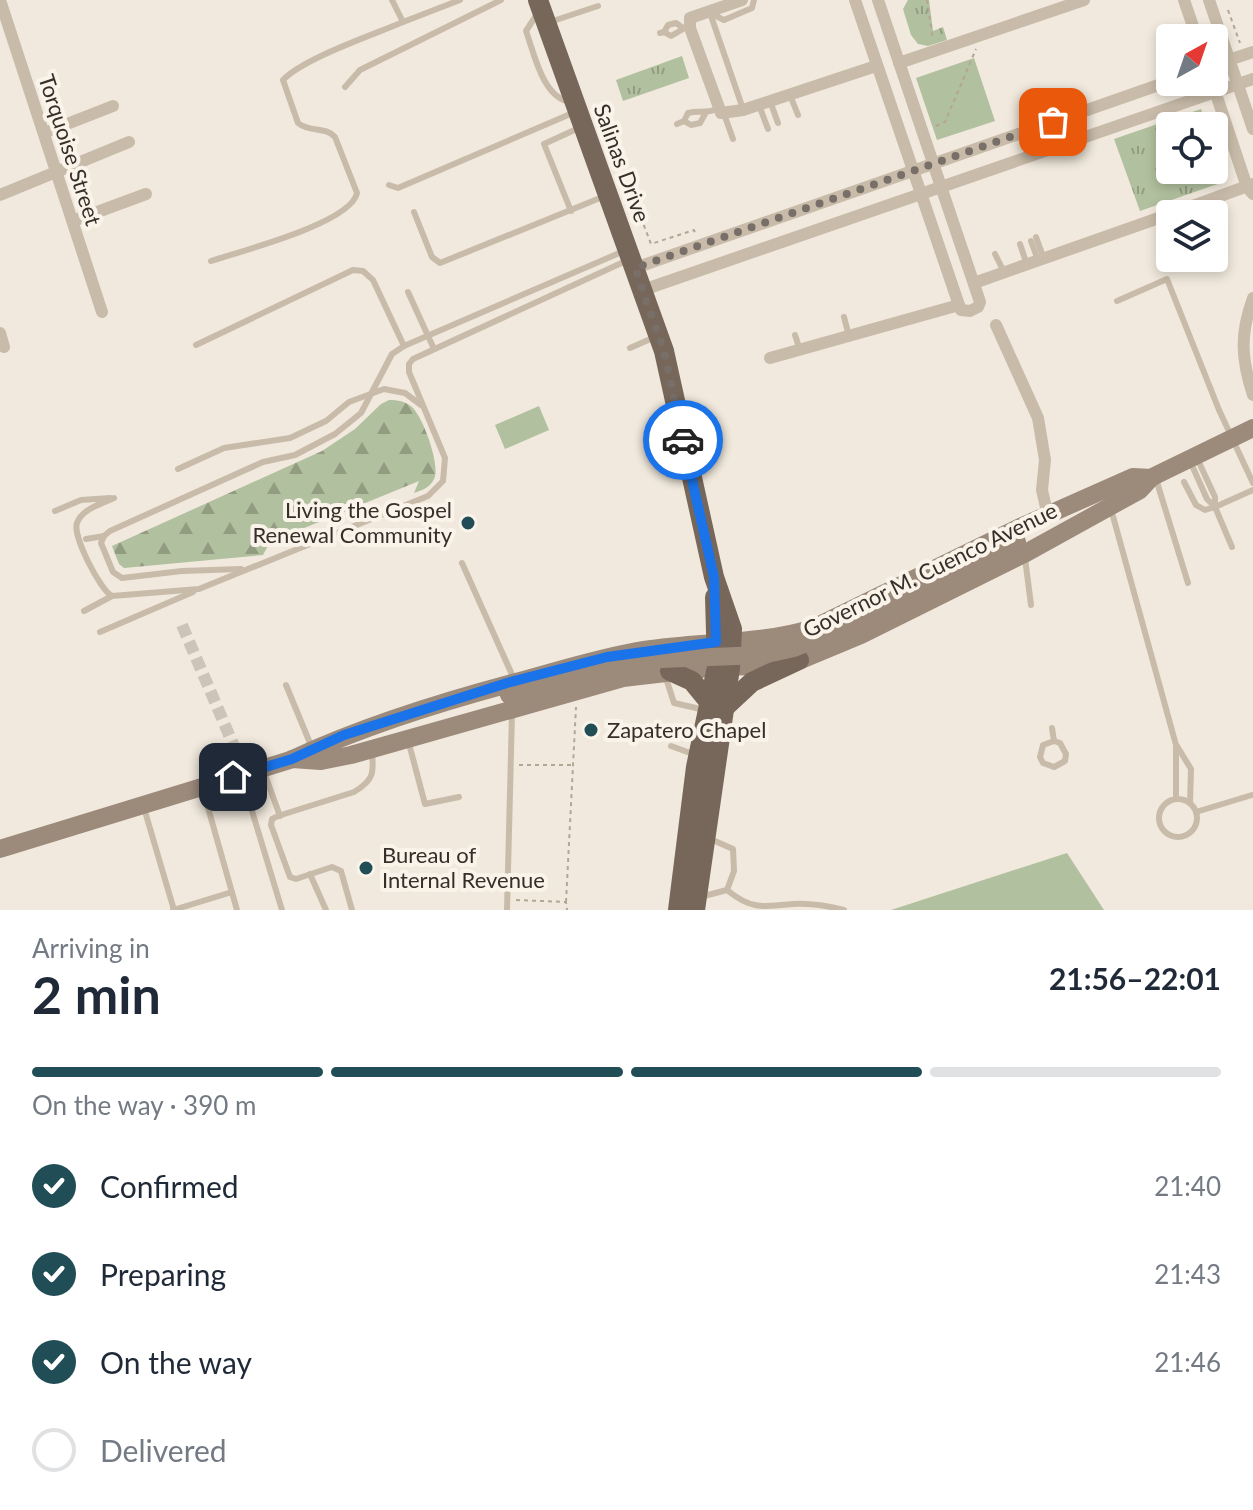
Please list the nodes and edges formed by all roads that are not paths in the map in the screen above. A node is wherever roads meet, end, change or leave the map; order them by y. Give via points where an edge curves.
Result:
1 (0, 0) edge
2 (392, 0) edge
3 (460, 0) edge
4 (501, 0) edge
5 (742, 0) edge
6 (754, 0) edge
7 (855, 0) edge
8 (878, 0) edge
9 (1084, 0) edge
10 (1184, 0) edge
11 (1209, 0) edge
12 (598, 6) dead end
13 (542, 11) edge
14 (710, 12) junction
15 (403, 22) junction
16 (1192, 24) edge
17 (686, 26) junction
18 (662, 33) dead end
19 (1249, 49) edge
20 (1229, 60) junction
21 (899, 63) junction
22 (876, 66) junction
23 (1253, 79) edge
24 (1238, 85) junction
25 (1156, 86) edge
26 (1228, 86) edge
27 (345, 87) dead end
28 (790, 95) junction
29 (1189, 96) edge
30 (1217, 96) edge
31 (765, 103) junction
32 (113, 106) dead end
33 (743, 110) junction
34 (716, 112) junction
35 (579, 113) junction
36 (798, 115) dead end
37 (680, 123) dead end
38 (778, 123) dead end
39 (768, 129) dead end
40 (1253, 129) edge
41 (44, 133) junction
42 (733, 139) dead end
43 (129, 142) dead end
44 (933, 163) junction
45 (913, 170) junction
46 (57, 172) junction
47 (389, 185) dead end
48 (941, 187) junction
49 (1251, 188) edge
50 (146, 194) dead end
51 (921, 194) junction
52 (0, 195) edge
53 (608, 195) junction
54 (1214, 200) edge
55 (571, 211) junction
56 (414, 212) dead end
57 (1156, 219) edge
58 (73, 221) junction
59 (1033, 239) dead end
60 (1020, 244) dead end
61 (995, 254) dead end
62 (631, 259) junction
63 (211, 261) dead end
64 (1036, 261) junction
65 (1004, 273) junction
66 (974, 283) junction
67 (643, 290) junction
68 (408, 292) dead end
69 (1253, 298) edge
70 (1117, 301) dead end
71 (959, 305) junction
72 (102, 312) dead end
73 (844, 317) dead end
74 (996, 325) dead end
75 (0, 333) edge
76 (658, 335) junction
77 (795, 335) dead end
78 (428, 336) junction
79 (849, 336) junction
80 (196, 345) dead end
81 (404, 346) junction
82 (4, 347) dead end
83 (630, 348) dead end
84 (434, 349) junction
85 (800, 350) junction
86 (770, 358) dead end
87 (371, 394) junction
88 (1253, 395) edge
89 (424, 407) junction
90 (1253, 428) edge
91 (1232, 439) junction
92 (1193, 458) junction
93 (178, 469) dead end
94 (1153, 477) junction
95 (1184, 482) dead end
96 (1253, 483) edge
97 (1253, 490) edge
98 (1110, 506) junction
99 (1215, 507) junction
100 (55, 511) dead end
101 (1048, 516) junction
102 (104, 536) junction
103 (86, 539) dead end
104 (1232, 547) dead end
105 (1021, 548) junction
106 (462, 563) dead end
107 (244, 569) junction
108 (1188, 583) dead end
109 (199, 589) junction
110 (112, 596) junction
111 (1031, 605) dead end
112 (84, 611) dead end
113 (100, 632) dead end
114 (795, 633) junction
115 (724, 641) junction
116 (653, 649) junction
117 (800, 660) junction
118 (723, 668) junction
119 (665, 672) junction
120 (286, 685) dead end
121 (512, 696) junction
122 (714, 708) junction
123 (1052, 728) dead end
124 (408, 740) junction
125 (1054, 741) junction
126 (1176, 745) junction
127 (671, 746) dead end
128 (372, 749) junction
129 (313, 750) junction
130 (236, 751) tunnel mouth
131 (698, 756) junction
132 (292, 759) junction
133 (249, 772) junction
134 (202, 787) junction
135 (1252, 795) edge
136 (459, 797) dead end
137 (1176, 798) junction
138 (1190, 803) junction
139 (143, 805) junction
140 (1196, 812) junction
141 (280, 816) junction
142 (707, 837) junction
143 (0, 849) edge
144 (310, 874) junction
145 (727, 890) junction
146 (232, 892) junction
147 (696, 904) edge
148 (174, 910) edge
149 (237, 910) edge
150 (282, 910) edge
151 (326, 910) edge
152 (352, 910) edge
153 (507, 910) edge
154 (678, 910) edge
155 (844, 910) edge

1 - 41 street, Torquoise Street
2 - 15 lane
3 - 15 lane
4 - 27 lane via 360,70
5 - 14 street
6 - 14 lane via 752,8 732,18 724,20
7 - 22 street
8 - 21 street
9 - 21 street
10 - 16 street
11 - 20 street
12 - 13 lane
13 - 35 main road, Salinas Drive
14 - 17 street via 694,14
14 - 33 lane
15 - 63 lane via 283,80 298,123 335,137 357,193 351,207 320,225
17 - 18 lane via 671,36
17 - 34 street
19 - 20 street
20 - 24 street
21 - 44 street
22 - 28 street
22 - 45 street
23 - 24 street
24 - 26 street
24 - 40 street
25 - 44 street
28 - 31 street
28 - 36 lane
29 - 48 street
30 - 49 street
31 - 33 street
31 - 38 lane
31 - 39 lane
32 - 41 street
33 - 34 street
34 - 37 lane via 700,123
34 - 42 lane
35 - 47 lane via 398,188
35 - 53 main road, Salinas Drive
35 - 55 lane via 544,144
41 - 46 street, Torquoise Street
43 - 46 street
44 - 45 street
44 - 48 street
45 - 51 street
45 - 62 street via 699,245
46 - 52 street
46 - 58 street, Torquoise Street
48 - 51 street
48 - 66 street
49 - 54 street
50 - 58 street
51 - 67 street
51 - 71 street
53 - 55 lane
53 - 62 main road, Salinas Drive
55 - 56 lane via 440,263 432,257
57 - 64 street
58 - 72 street, Torquoise Street
59 - 64 lane
60 - 64 lane
61 - 65 lane
62 - 67 main road, Salinas Drive
62 - 78 lane
62 - 84 lane
64 - 65 street
65 - 66 street
66 - 71 street via 978,307 966,312
67 - 76 main road, Salinas Drive
68 - 78 lane
69 - 88 street via 1242,338
70 - 91 lane via 1167,279
71 - 79 street
73 - 79 lane
74 - 101 street via 1038,418
75 - 82 street
76 - 83 lane
76 - 115 main road, Salinas Drive
77 - 85 lane
78 - 81 lane
78 - 84 lane
79 - 85 street
80 - 81 lane via 353,270 373,280
81 - 87 lane via 392,354
84 - 89 lane via 409,364
85 - 86 street
87 - 89 lane via 395,389
87 - 93 lane via 290,438 224,448
87 - 102 lane via 361,413 318,444 263,462
89 - 107 lane via 445,458 438,488
90 - 91 main road, Governor M. Cuenco Avenue
91 - 92 main road, Governor M. Cuenco Avenue
91 - 96 lane
92 - 94 main road, Governor M. Cuenco Avenue
92 - 99 lane via 1207,499
94 - 98 main road, Governor M. Cuenco Avenue
94 - 101 main road, Governor M. Cuenco Avenue via 1133,477
94 - 105 main road, Governor M. Cuenco Avenue
94 - 108 lane
95 - 99 lane via 1196,505 1205,510
97 - 99 lane
98 - 105 main road, Governor M. Cuenco Avenue
98 - 126 lane
99 - 104 lane
100 - 110 lane via 81,500 114,498 86,511 75,531 101,587
101 - 114 main road, Governor M. Cuenco Avenue
102 - 103 lane
102 - 107 lane via 101,543 117,577
105 - 111 lane
105 - 117 main road, Governor M. Cuenco Avenue via 861,635
105 - 121 main road, bridge via 794,648 762,655 661,659
106 - 121 lane
107 - 109 lane
109 - 110 lane
109 - 113 lane
110 - 112 lane
114 - 115 main road, Governor M. Cuenco Avenue
114 - 117 main road via 790,648
115 - 116 main road, Governor M. Cuenco Avenue
115 - 118 main road, Salinas Drive
116 - 119 main road via 664,657
116 - 121 main road, Governor M. Cuenco Avenue via 607,657
117 - 118 main road, Governor M. Cuenco Avenue
117 - 122 main road
118 - 119 main road, Governor M. Cuenco Avenue
118 - 122 main road, Salinas Drive
119 - 121 main road, Governor M. Cuenco Avenue via 625,685
119 - 122 main road via 692,681
119 - 122 lane via 674,703
120 - 129 lane
121 - 124 main road
121 - 129 main road via 344,735
121 - 132 main road
121 - 153 lane
122 - 131 main road
122 - 142 main road
123 - 125 lane
124 - 128 main road
124 - 136 lane via 425,804
125 - 125 lane via 1066,754 1065,761 1054,767 1040,757 1043,745
126 - 137 lane
126 - 138 lane via 1191,769
127 - 131 lane
128 - 132 main road via 321,761
128 - 141 lane via 374,772 366,785
129 - 132 main road
130 - 133 street
131 - 154 main road
132 - 133 main road
133 - 134 main road
133 - 141 lane
133 - 150 lane
134 - 139 main road
134 - 146 lane
135 - 140 lane
137 - 138 lane
137 - 140 lane via 1159,812 1165,832 1186,835 1195,828
138 - 140 lane
139 - 143 main road
139 - 148 lane
141 - 144 lane via 271,825 290,877
142 - 145 lane via 733,849 734,871
142 - 147 main road
144 - 151 lane
144 - 152 lane via 332,867 341,871
145 - 147 lane
145 - 155 lane via 752,906 813,904
146 - 148 lane
146 - 149 lane

